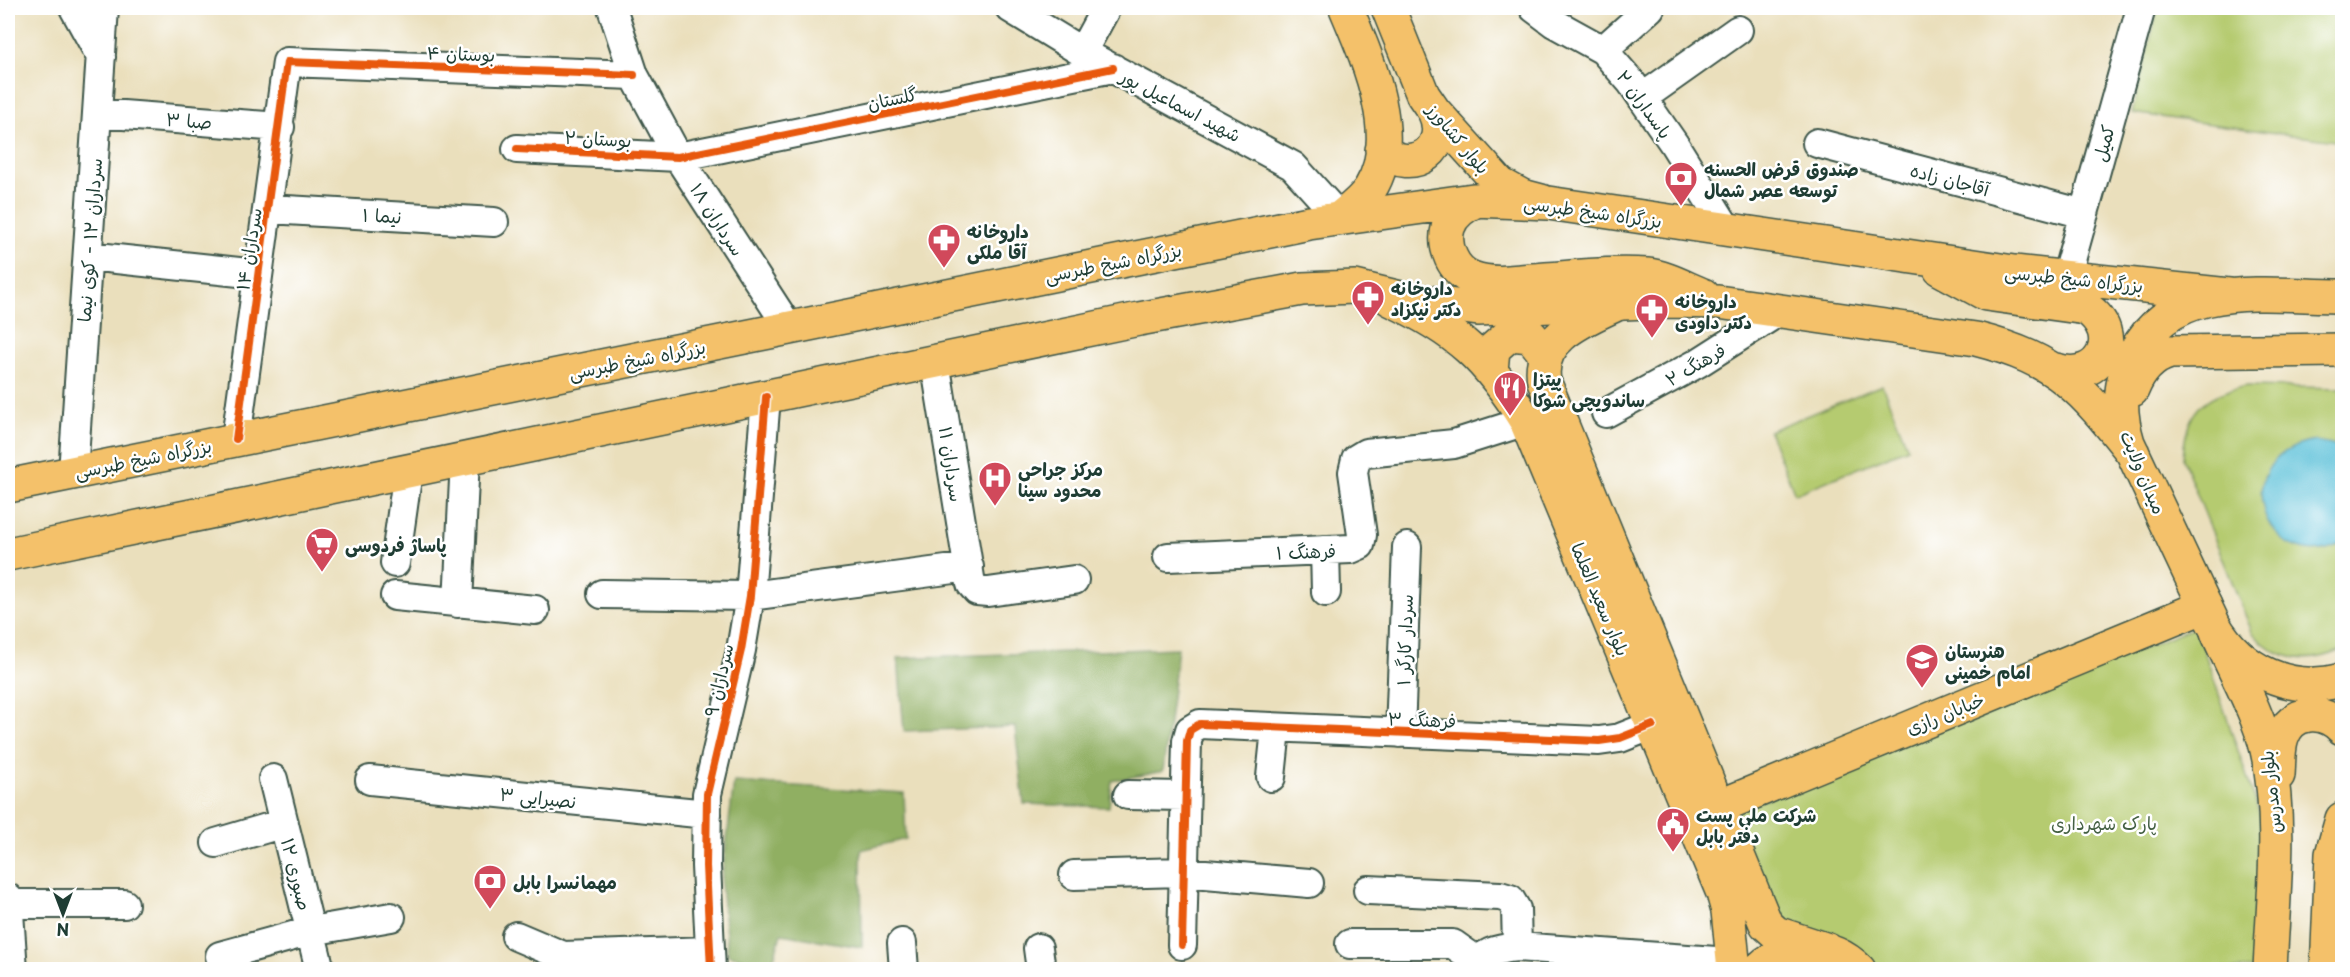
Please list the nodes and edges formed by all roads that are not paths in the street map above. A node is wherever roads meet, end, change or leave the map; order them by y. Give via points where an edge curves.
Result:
1 (74, 8) edge
2 (104, 8) edge
3 (612, 8) edge
4 (1106, 8) edge
5 (1346, 8) edge
6 (1388, 8) edge
7 (1534, 8) edge
8 (1650, 8) edge
9 (2140, 8) edge
10 (1020, 10) edge
11 (1738, 30) dead end
12 (1603, 50) junction
13 (1082, 52) junction
14 (101, 57) junction
15 (287, 62) joint
16 (1113, 68) junction
17 (634, 75) junction
18 (1642, 98) junction
19 (1434, 111) junction
20 (97, 113) junction
21 (280, 128) junction
22 (1817, 143) dead end
23 (518, 149) dead end
24 (1382, 150) junction
25 (678, 157) junction
26 (1477, 200) junction
27 (1548, 203) junction
28 (269, 209) junction
29 (2084, 214) junction
30 (1340, 218) junction
31 (494, 222) dead end
32 (1726, 229) junction
33 (87, 256) junction
34 (1918, 258) junction
35 (258, 274) junction
36 (2066, 278) junction
37 (1375, 292) junction
38 (2229, 295) junction
39 (2343, 296) edge
40 (1718, 302) junction
41 (1619, 303) junction
42 (1781, 310) junction
43 (789, 328) junction
44 (2343, 350) edge
45 (1545, 354) junction
46 (935, 361) junction
47 (2056, 370) junction
48 (1491, 371) junction
49 (766, 397) junction
50 (1606, 413) dead end
51 (1526, 421) junction
52 (236, 440) junction
53 (2130, 446) junction
54 (465, 459) junction
55 (408, 471) junction
56 (73, 472) junction
57 (8, 486) edge
58 (1407, 547) dead end
59 (1325, 550) junction
60 (8, 555) edge
61 (1168, 556) dead end
62 (395, 563) dead end
63 (969, 567) junction
64 (1074, 580) dead end
65 (1326, 592) dead end
66 (602, 594) dead end
67 (395, 596) dead end
68 (750, 596) junction
69 (458, 603) junction
70 (535, 610) dead end
71 (2209, 616) junction
72 (2343, 680) edge
73 (1653, 725) junction
74 (2343, 728) edge
75 (1276, 729) junction
76 (1400, 733) junction
77 (1272, 777) dead end
78 (273, 778) dead end
79 (370, 780) dead end
80 (2343, 792) edge
81 (1128, 795) dead end
82 (1185, 796) junction
83 (1718, 807) junction
84 (707, 814) junction
85 (2275, 819) junction
86 (284, 823) junction
87 (2338, 832) edge
88 (216, 843) dead end
89 (1182, 872) junction
90 (1074, 875) dead end
91 (1310, 884) dead end
92 (1368, 891) dead end
93 (8, 898) edge
94 (8, 904) edge
95 (124, 904) dead end
96 (391, 917) dead end
97 (311, 931) junction
98 (9, 934) edge
99 (516, 936) dead end
100 (1350, 944) dead end
101 (1182, 945) dead end
102 (1517, 947) junction
103 (1828, 950) junction
104 (220, 956) dead end
105 (710, 960) edge
106 (1474, 965) edge
107 (13, 969) edge
108 (320, 969) edge
109 (1733, 969) edge
110 (1758, 969) edge
111 (1859, 969) edge
112 (2270, 969) edge
113 (2328, 969) edge

1 - 14 street
2 - 14 street, سرداران ۱۲ - کوی نیما
3 - 17 street, سرداران ۱۸
4 - 13 street
5 - 24 main road via 1377,88
6 - 19 main road, بلوار کشاورز
7 - 12 street, پاسداران ۲
8 - 12 street
9 - 29 street, کمیل
10 - 13 street, شهید اسماعیل پور
11 - 18 street
12 - 18 street, پاسداران ۲
13 - 16 street, شهید اسماعیل پور
14 - 20 street, سرداران ۱۲ - کوی نیما
15 - 17 street, بوستان ۴
15 - 21 street, سرداران ۱۴
16 - 25 street, گلستان
16 - 30 street, شهید اسماعیل پور via 1293,166
17 - 25 street, سرداران ۱۸
18 - 32 street, پاسداران ۲
19 - 24 main road via 1438,139 1426,154 1418,159 1398,160
19 - 27 main road, بلوار کشاورز via 1500,184 1522,196
20 - 21 street, صبا ۳
20 - 33 street, سرداران ۱۲ - کوی نیما
21 - 28 street, سرداران ۱۴
22 - 29 street, آقاجان زاده
23 - 25 street, بوستان ۲
24 - 30 main road via 1369,191
25 - 43 street, سرداران ۱۸
26 - 27 main road, بزرگراه شیخ طبرسی
26 - 30 main road, بزرگراه شیخ طبرسی
26 - 40 main road via 1465,205 1448,228 1450,256 1469,277 1498,282 1649,275
27 - 32 main road, بزرگراه شیخ طبرسی
28 - 31 street, نیما ۱
28 - 35 street, سرداران ۱۴
29 - 36 street, کمیل
30 - 43 main road, بزرگراه شیخ طبرسی
32 - 34 main road, بزرگراه شیخ طبرسی
33 - 35 street
33 - 56 street, سرداران ۱۲ - کوی نیما
34 - 36 main road, بزرگراه شیخ طبرسی
34 - 47 main road via 1986,294 2086,308 2093,313 2106,335 2103,355 2088,370
35 - 52 street, سرداران ۱۴
36 - 38 main road, بزرگراه شیخ طبرسی
37 - 41 main road via 1478,309
37 - 46 main road via 1355,287 1302,289
37 - 48 main road, بلوار سعید العلما via 1449,330 1480,356
38 - 39 main road, میدان ولایت
38 - 53 main road, میدان ولایت via 2196,300 2176,309 2143,339 2132,357 2122,389 2121,411
40 - 41 main road
40 - 42 main road
41 - 45 main road via 1566,331
42 - 47 main road via 1976,339 2010,348
42 - 50 street, فرهنگ ۲ via 1698,363
43 - 52 main road, بزرگراه شیخ طبرسی
44 - 53 main road via 2179,350 2162,354 2145,367 2132,388 2127,411
45 - 48 main road via 1532,336 1510,334 1493,348
45 - 83 main road, بلوار سعید العلما via 1544,381
46 - 49 main road
46 - 63 street, سرداران ۱۱
47 - 53 main road via 2090,399
48 - 51 main road, بلوار سعید العلما
49 - 54 main road
49 - 68 street, سرداران ۹
51 - 59 street, فرهنگ ۱ via 1454,444 1366,453 1356,459 1353,472 1360,545
51 - 73 main road, بلوار سعید العلما
52 - 56 main road, بزرگراه شیخ طبرسی
53 - 71 main road, میدان ولایت
54 - 55 main road
54 - 69 street
55 - 60 main road
55 - 62 street
56 - 57 main road, بزرگراه شیخ طبرسی
58 - 76 street, سردار کارگر ۱
59 - 61 street, فرهنگ ۱
59 - 65 street
63 - 64 street, سرداران ۱۱ via 971,584 977,591
63 - 68 street
66 - 68 street
67 - 69 street
68 - 84 street, سرداران ۹ via 714,758
69 - 70 street
71 - 72 main road, میدان ولایت via 2233,652 2270,676 2308,684
71 - 83 main road, خیابان رازی
71 - 85 main road, بلوار مدرس via 2264,738
73 - 76 street, فرهنگ ۳ via 1620,738 1599,741
73 - 109 main road, بلوار سعید العلما via 1725,900
74 - 85 main road via 2328,717 2310,714 2287,728 2280,746
75 - 76 street, فرهنگ ۳
75 - 77 street
75 - 82 street, فرهنگ ۳ via 1200,724 1190,730
78 - 86 street, صبوری ۱۲
79 - 84 street, نصیرایی ۳
80 - 87 main road
81 - 82 street
82 - 89 street
83 - 103 main road, بلوار سعید العلما via 1766,924 1776,933
84 - 105 street, سرداران ۹
85 - 112 main road, بلوار مدرس
86 - 88 street
86 - 97 street, صبوری ۱۲
87 - 113 main road
89 - 90 street
89 - 91 street
89 - 101 street
92 - 102 street via 1510,899 1516,909
93 - 94 street
94 - 95 street
94 - 98 street
96 - 97 street
97 - 104 street
97 - 108 street, صبوری ۱۲
98 - 107 street
99 - 105 street via 563,956
100 - 106 street via 1453,944
102 - 106 street via 1498,949
102 - 109 street via 1716,961
103 - 110 main road via 1788,951
103 - 111 main road, بلوار سعید العلما

